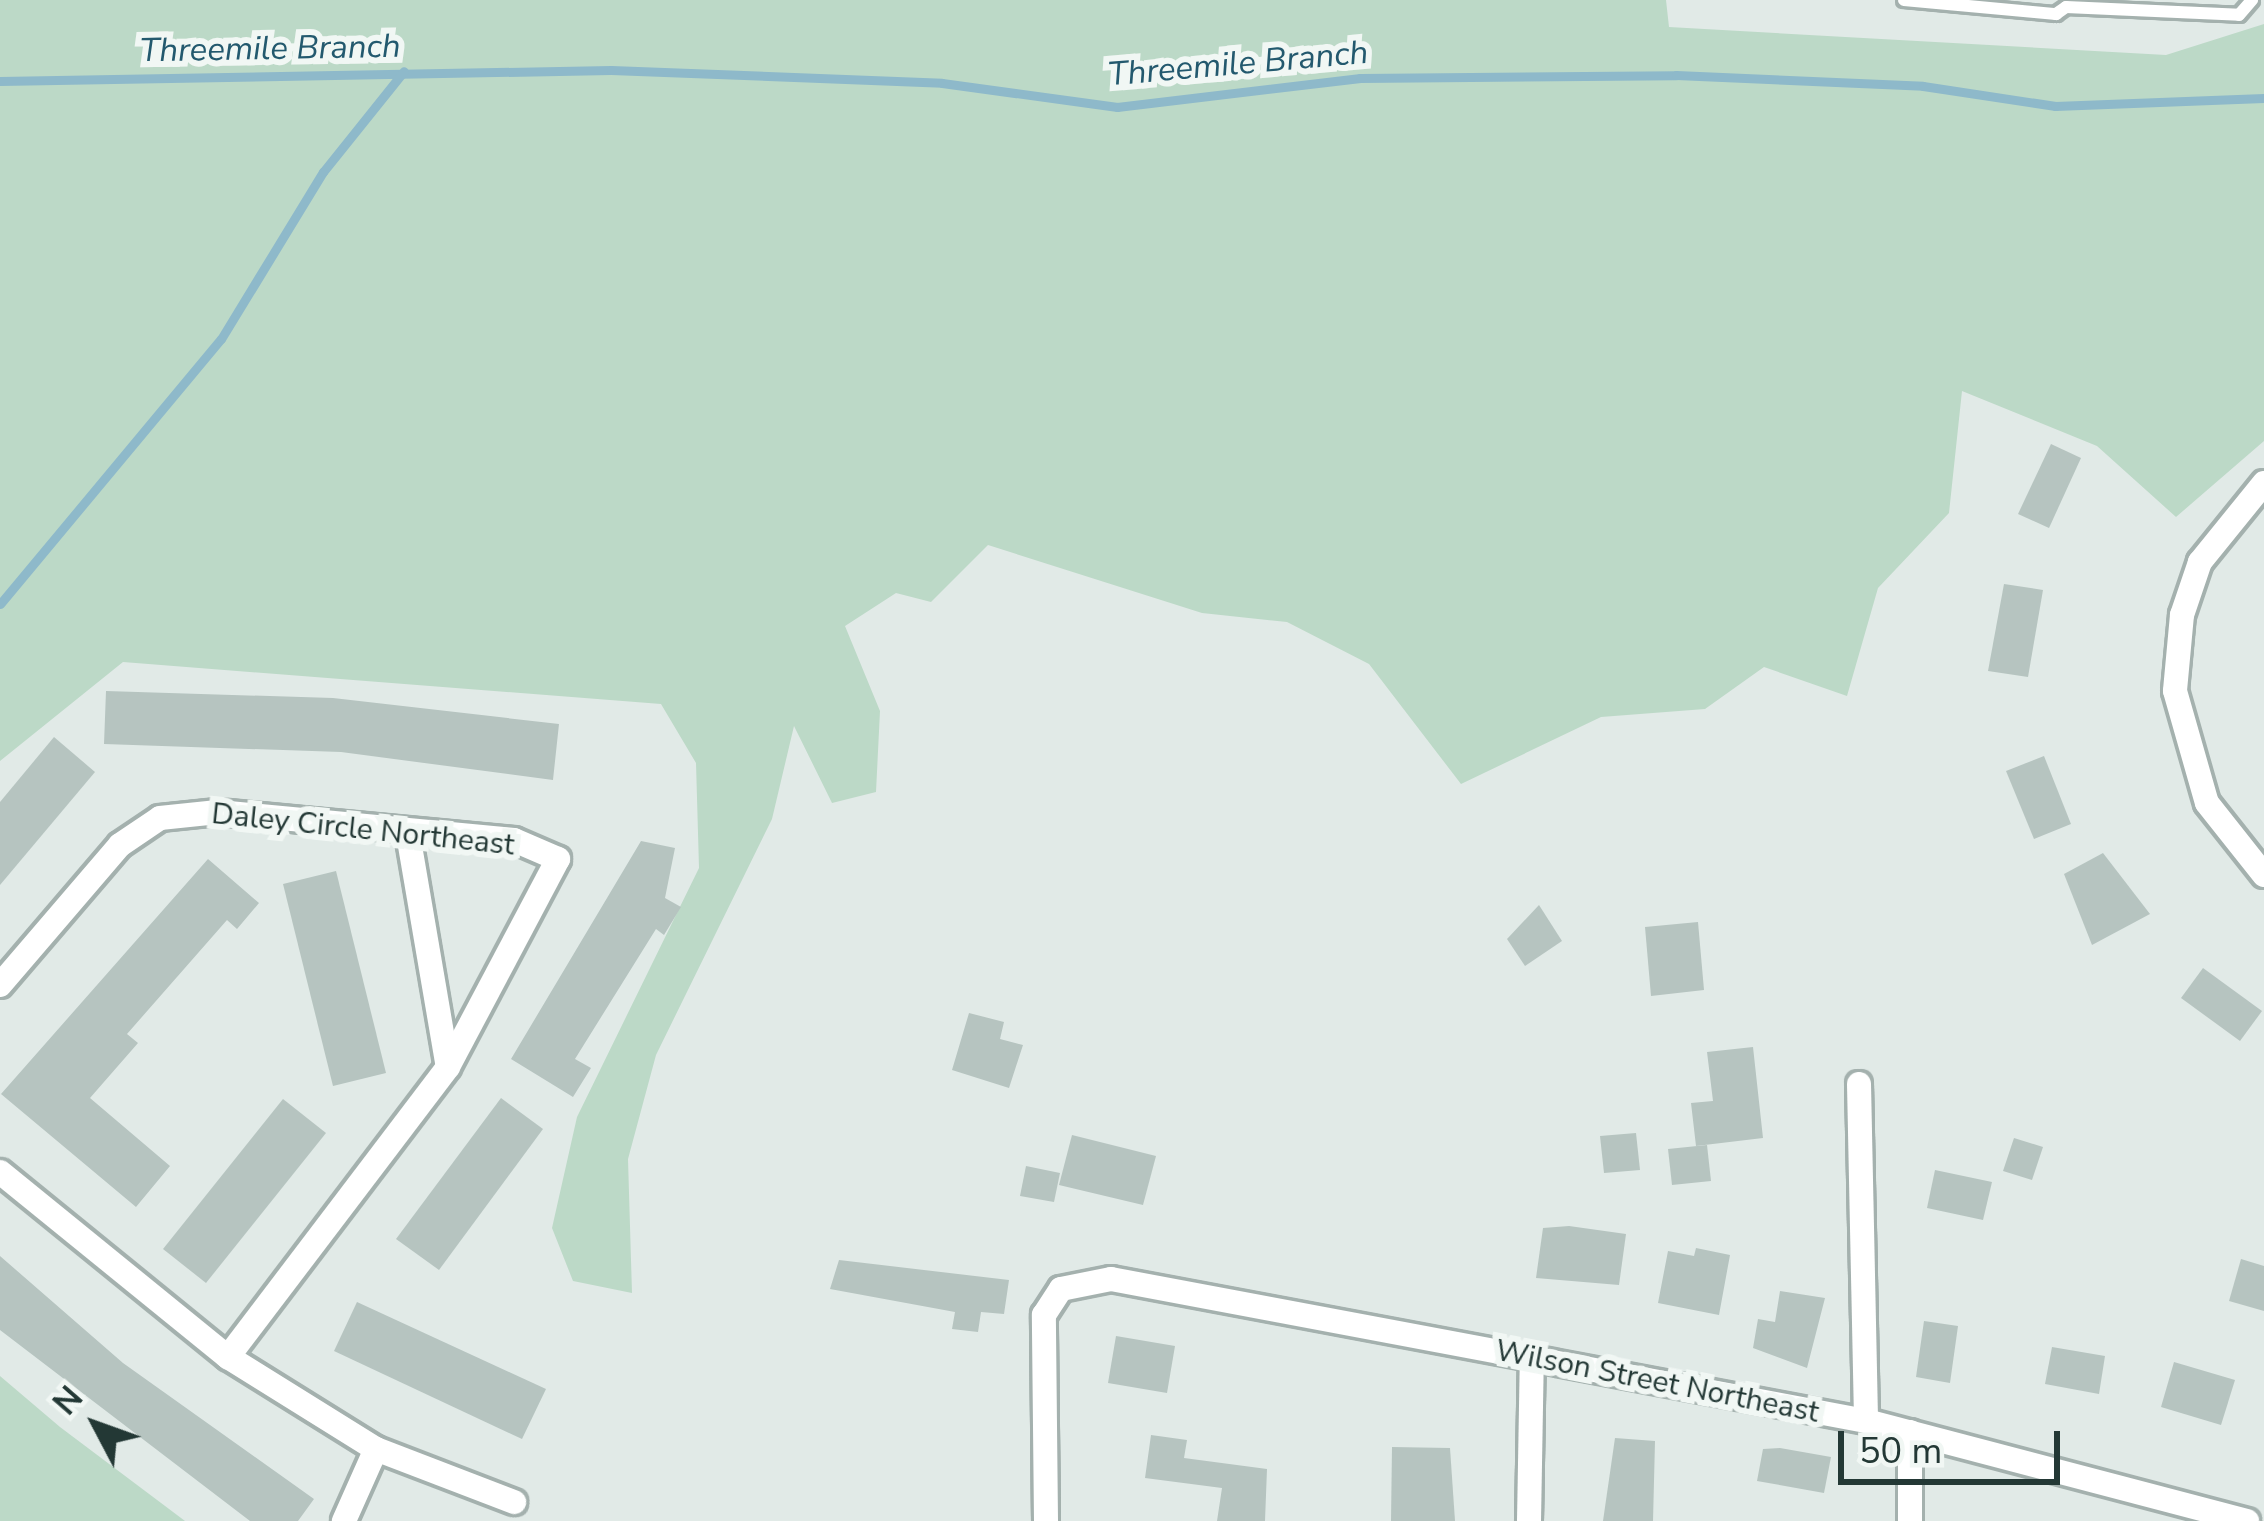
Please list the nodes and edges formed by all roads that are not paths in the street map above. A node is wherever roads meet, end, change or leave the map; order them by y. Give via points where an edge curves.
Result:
1 (1904, 0) edge
2 (2252, 0) edge
3 (2066, 3) edge
4 (2264, 483) edge
5 (408, 834) junction
6 (2264, 875) edge
7 (0, 985) edge
8 (448, 1066) junction
9 (1859, 1084) dead end
10 (0, 1172) edge
11 (228, 1357) junction
12 (1532, 1357) junction
13 (1866, 1420) junction
14 (1910, 1432) junction
15 (376, 1449) junction
16 (514, 1502) dead end
17 (344, 1521) edge
18 (1046, 1521) edge
19 (1529, 1521) edge
20 (1910, 1521) edge
21 (2247, 1521) edge

1 - 3 lane via 2056,14
2 - 3 lane via 2239,15
4 - 6 street via 2200,562 2182,615 2175,692 2207,803
5 - 7 street, Daley Circle Northeast via 218,812 160,818 120,845
5 - 8 street
5 - 8 street, Daley Circle Northeast via 514,840 558,859
8 - 11 street, Daley Circle Northeast
9 - 13 street
10 - 11 street
11 - 15 street
12 - 13 street, Wilson Street Northeast
12 - 18 street, Wilson Street Northeast via 1112,1279 1060,1289 1044,1315
12 - 19 street
13 - 14 street, Wilson Street Northeast
14 - 20 street
14 - 21 street, Wilson Street Northeast
15 - 16 street
15 - 17 street

